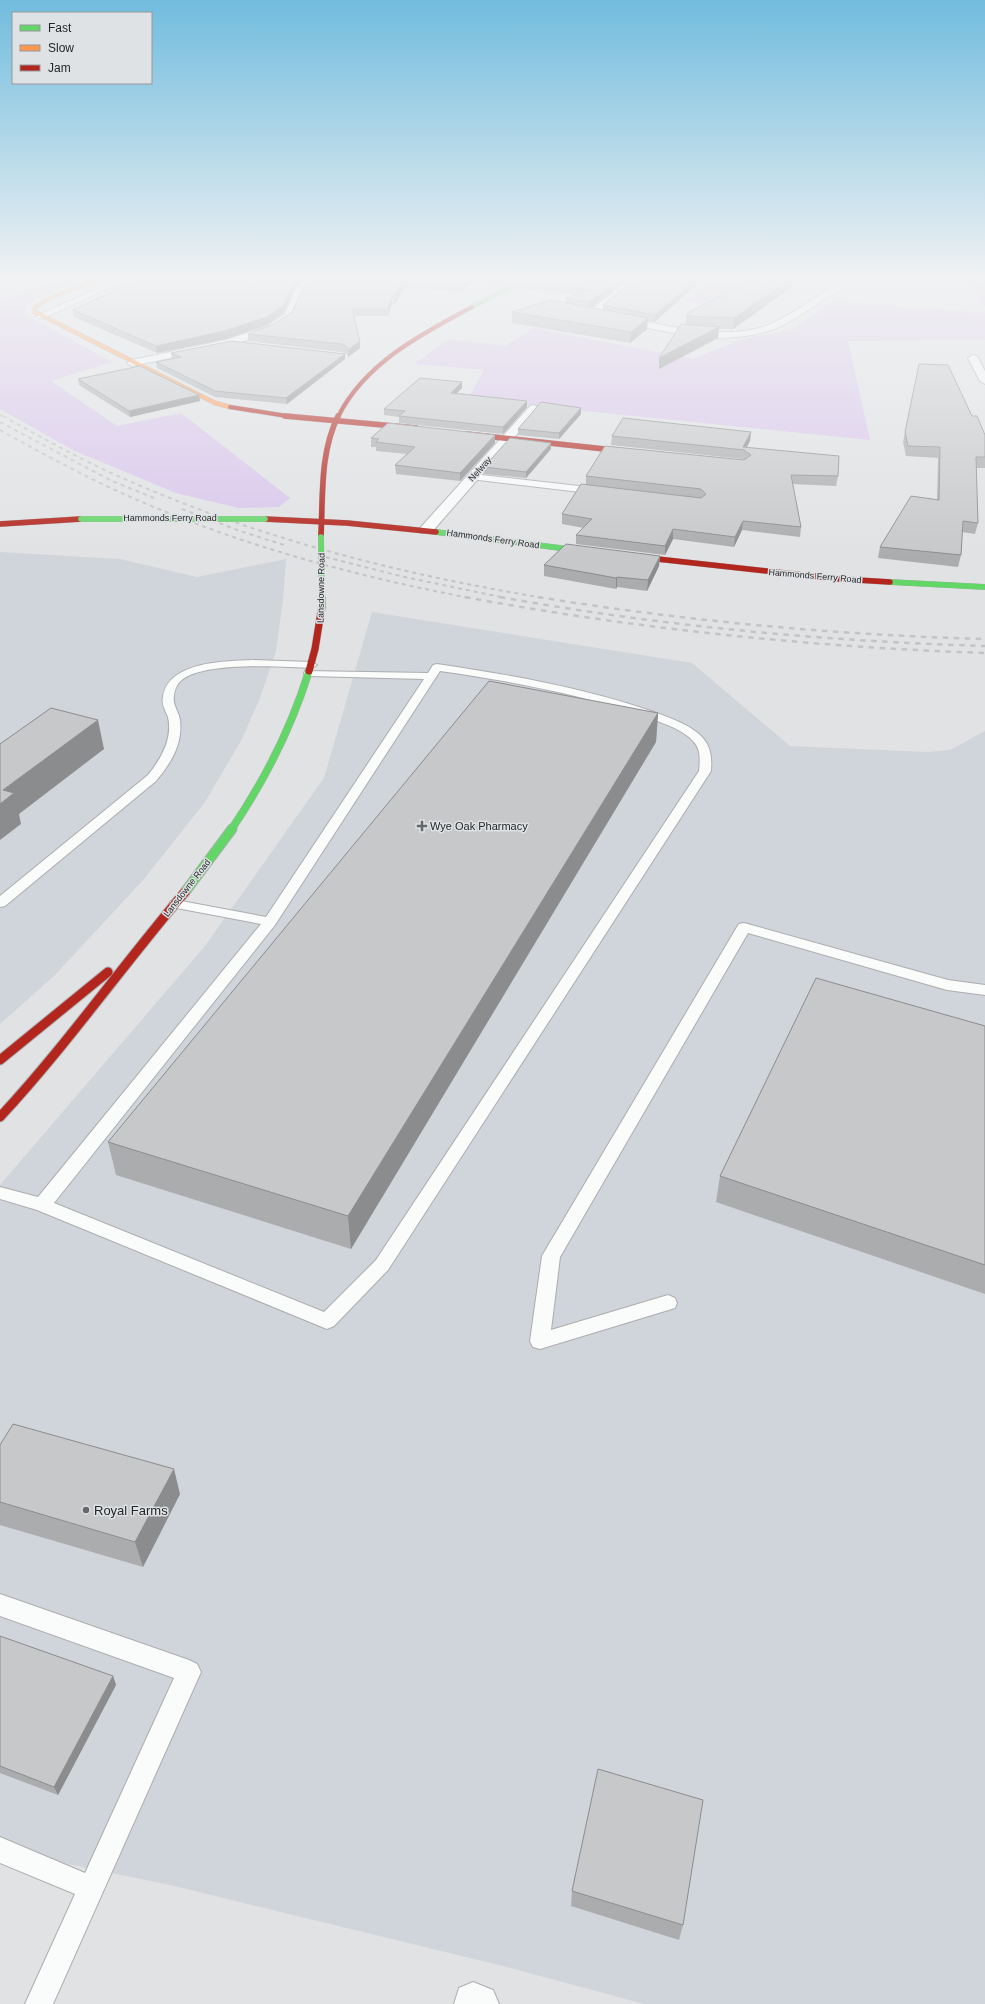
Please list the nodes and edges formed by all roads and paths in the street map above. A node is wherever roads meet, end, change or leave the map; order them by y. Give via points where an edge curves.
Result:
1 (148, 371) edge
2 (372, 371) edge
3 (980, 371) edge
4 (985, 381) edge
5 (534, 408) edge
6 (335, 421) junction
7 (429, 430) edge
8 (460, 433) edge
9 (508, 438) junction
10 (641, 453) edge
11 (473, 477) junction
12 (606, 492) edge
13 (322, 520) junction
14 (0, 524) edge
15 (426, 530) junction
16 (602, 553) edge
17 (618, 555) edge
18 (985, 587) edge
19 (311, 669) junction
20 (431, 676) junction
21 (0, 903) edge
22 (176, 904) junction
23 (270, 922) junction
24 (137, 949) junction
25 (985, 990) edge
26 (0, 1060) edge
27 (0, 1117) edge
28 (0, 1193) edge
29 (42, 1205) junction
30 (668, 1302) dead end
31 (0, 1605) edge
32 (0, 1850) edge
33 (91, 1888) junction
34 (39, 2004) edge

1 - 6 street via 215,403 260,414
2 - 6 street, Lansdowne Road via 352,393
3 - 4 street
5 - 9 street, Nelway
6 - 7 street
6 - 13 street, Lansdowne Road via 326,447
8 - 9 street
9 - 10 street
9 - 11 street, Nelway
11 - 12 lane
11 - 15 street, Nelway
13 - 14 street, Hammonds Ferry Road, bridge via 81,519
13 - 15 street, Hammonds Ferry Road
13 - 19 street, Lansdowne Road, bridge via 322,606 320,633
15 - 16 street, Hammonds Ferry Road
17 - 18 street, Hammonds Ferry Road via 840,579
19 - 20 lane
19 - 21 lane via 210,666 183,674 169,689 168,697 175,728 173,746 165,763 152,778
19 - 22 street, Lansdowne Road via 299,707 279,753 240,819
20 - 23 lane
20 - 29 lane via 437,667 532,682 616,702 666,720 696,737 706,752 705,771 382,1265 327,1321
22 - 23 lane
22 - 24 street, Lansdowne Road
23 - 29 lane
24 - 26 street, Lansdowne Road
24 - 27 street, Lansdowne Road via 39,1075
25 - 30 lane via 947,986 744,927 551,1256 540,1341
28 - 29 lane
31 - 33 lane via 190,1672
32 - 33 lane
33 - 34 lane

